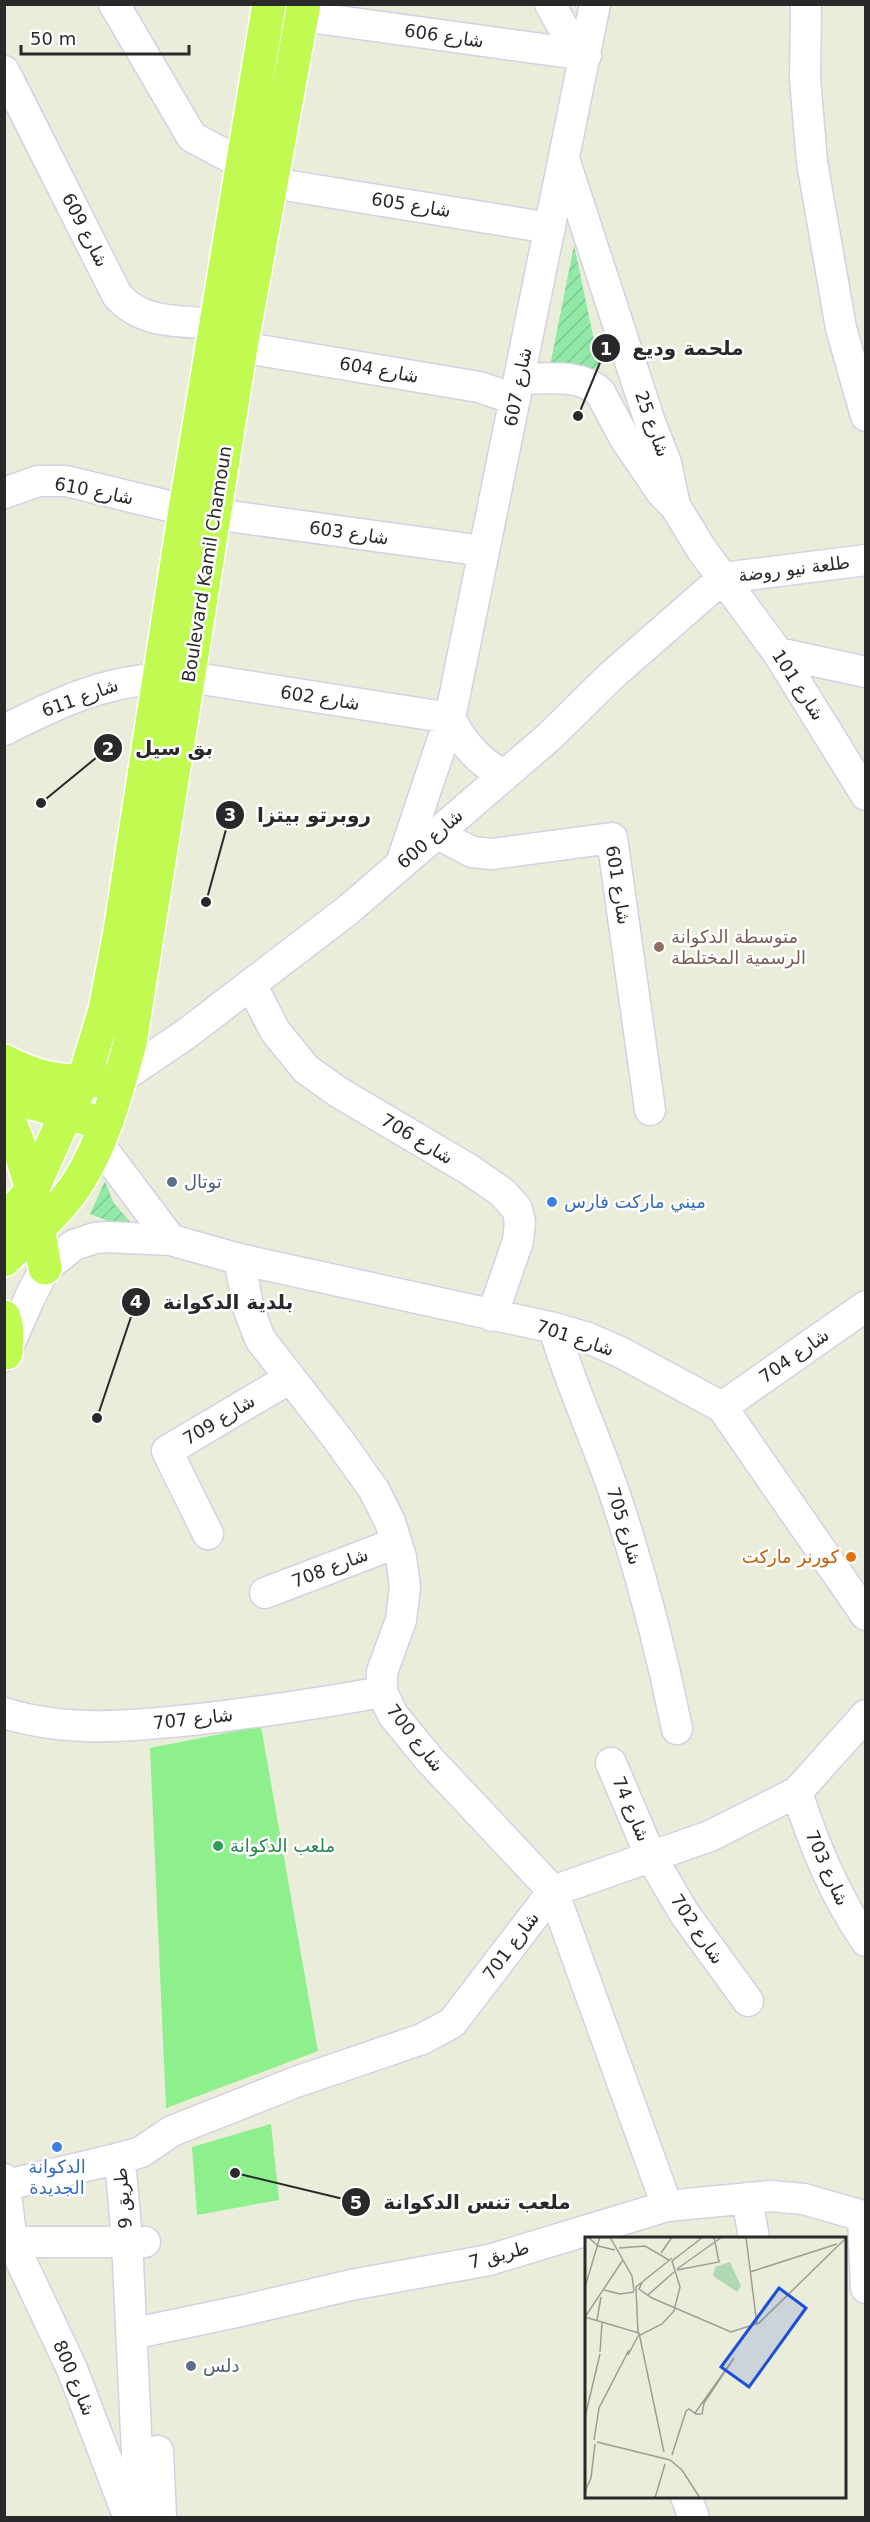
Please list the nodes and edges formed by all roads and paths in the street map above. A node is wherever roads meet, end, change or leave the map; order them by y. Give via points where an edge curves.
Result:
1 (114, 4) edge
2 (270, 4) edge
3 (550, 4) edge
4 (595, 4) edge
5 (807, 4) edge
6 (303, 10) edge
7 (582, 55) junction
8 (4, 71) edge
9 (564, 158) junction
10 (243, 164) junction
11 (272, 183) junction
12 (550, 228) junction
13 (215, 324) junction
14 (241, 347) junction
15 (517, 389) junction
16 (866, 416) edge
17 (4, 493) edge
18 (675, 506) junction
19 (199, 512) junction
20 (484, 551) junction
21 (866, 560) edge
22 (723, 578) junction
23 (778, 653) junction
24 (866, 672) edge
25 (174, 677) junction
26 (450, 718) junction
27 (4, 730) edge
28 (504, 776) junction
29 (866, 795) edge
30 (436, 833) junction
31 (401, 864) junction
32 (251, 984) junction
33 (4, 1061) edge
34 (121, 1078) junction
35 (83, 1082) junction
36 (4, 1087) edge
37 (4, 1108) edge
38 (650, 1110) dead end
39 (66, 1114) junction
40 (102, 1133) junction
41 (32, 1190) junction
42 (4, 1222) edge
43 (37, 1228) junction
44 (171, 1240) junction
45 (239, 1259) junction
46 (4, 1260) edge
47 (45, 1268) junction
48 (866, 1306) edge
49 (492, 1316) junction
50 (4, 1317) edge
51 (554, 1328) junction
52 (5, 1355) edge
53 (290, 1378) junction
54 (722, 1407) junction
55 (208, 1534) dead end
56 (396, 1543) junction
57 (264, 1593) dead end
58 (866, 1614) edge
59 (382, 1692) junction
60 (4, 1713) edge
61 (866, 1715) edge
62 (677, 1729) dead end
63 (611, 1763) dead end
64 (797, 1791) junction
65 (650, 1855) junction
66 (553, 1891) junction
67 (866, 1941) edge
68 (748, 2001) dead end
69 (131, 2155) junction
70 (5, 2182) edge
71 (747, 2198) junction
72 (667, 2206) junction
73 (864, 2217) edge
74 (754, 2237) edge
75 (137, 2241) junction
76 (8, 2242) edge
77 (866, 2288) edge
78 (142, 2332) junction
79 (72, 2369) junction
80 (138, 2487) junction
81 (687, 2498) edge
82 (129, 2517) edge
83 (140, 2517) edge
84 (161, 2517) edge
85 (694, 2517) edge

1 - 10 street via 192,137
2 - 10 main road, Boulevard Kamil Chamoun
3 - 7 street
4 - 7 street, شارع 607
5 - 16 street via 805,79 812,162 841,328
6 - 7 street, شارع 606
6 - 11 main road, Boulevard Kamil Chamoun
7 - 9 street, شارع 607
8 - 13 street, شارع 609 via 117,295 135,312 148,317
9 - 12 street, شارع 607
9 - 18 street, شارع 25 via 666,463
10 - 13 main road, Boulevard Kamil Chamoun
11 - 12 street, شارع 605
11 - 14 main road, Boulevard Kamil Chamoun
12 - 15 street, شارع 607
13 - 19 main road, Boulevard Kamil Chamoun
14 - 15 street, شارع 604 via 479,387
14 - 19 main road, Boulevard Kamil Chamoun
15 - 18 street, شارع 604 via 566,379 591,384 600,392 649,475
15 - 20 street, شارع 607
17 - 19 street, شارع 610 via 38,482 66,481
18 - 22 street, شارع 25
19 - 20 street, شارع 603
19 - 25 main road, Boulevard Kamil Chamoun
20 - 26 street, شارع 607
21 - 22 street, طلعة نيو روضة
22 - 23 street, شارع 101
22 - 28 street, شارع 600
23 - 24 street
23 - 29 street, شارع 101
25 - 26 street, شارع 602
25 - 27 street, شارع 611 via 125,681 85,692
25 - 34 main road, Boulevard Kamil Chamoun via 134,1022
25 - 35 main road, Boulevard Kamil Chamoun via 102,1020
26 - 28 street via 478,759
26 - 31 street, شارع 607
28 - 30 street, شارع 600
30 - 31 street, شارع 600
30 - 38 street, شارع 601 via 472,852 492,854 612,838
31 - 32 street, شارع 600
32 - 34 street, شارع 600
32 - 49 street, شارع 706 via 275,1031 306,1069 470,1170 503,1193 517,1209 518,1241
33 - 35 main road via 41,1077
34 - 35 main road
34 - 40 main road, Boulevard Kamil Chamoun
35 - 39 main road, Boulevard Kamil Chamoun
36 - 39 main road via 32,1103
37 - 41 main road
39 - 40 main road
39 - 41 main road, Boulevard Kamil Chamoun
40 - 43 main road, Boulevard Kamil Chamoun via 76,1185
40 - 44 street
41 - 42 main road
41 - 43 main road
43 - 46 main road, Boulevard Kamil Chamoun
43 - 47 main road
44 - 45 street, شارع 701
44 - 47 street, شارع 701 via 95,1238 74,1245
45 - 49 street, شارع 701
45 - 53 street, شارع 700 via 249,1310 260,1339
47 - 52 street
48 - 54 street, شارع 704
49 - 51 street, شارع 701
50 - 52 main road
51 - 54 street, شارع 701 via 620,1352
51 - 62 street, شارع 705 via 618,1504
53 - 55 street, شارع 709 via 167,1451
53 - 56 street, شارع 700 via 374,1490
54 - 58 street, شارع 701
56 - 57 street, شارع 708
56 - 59 street, شارع 700 via 405,1587 400,1620 382,1672
59 - 60 street, شارع 707 via 260,1713 122,1726 57,1724
59 - 66 street, شارع 700 via 393,1715 429,1759
61 - 64 street
63 - 65 street, شارع 74
64 - 65 street via 718,1832
64 - 67 street, شارع 703 via 828,1875
65 - 66 street
65 - 68 street, شارع 702 via 684,1913
66 - 69 street, شارع 701 via 452,2023 422,2039 296,2082 172,2131
66 - 72 street, شارع 700
69 - 70 street
69 - 75 street, 9 طريق
70 - 76 street, شارع 800
71 - 72 street, 7 طريق
71 - 73 street, 7 طريق via 804,2199
71 - 74 street
72 - 78 street, 7 طريق via 489,2260 351,2285
73 - 77 street
75 - 76 street
75 - 78 street, 9 طريق
76 - 79 street, شارع 800
78 - 80 street, 9 طريق
78 - 84 street, 9 طريق
79 - 80 street via 94,2385 104,2401
79 - 82 street, شارع 800
80 - 83 street, 9 طريق
81 - 85 street

